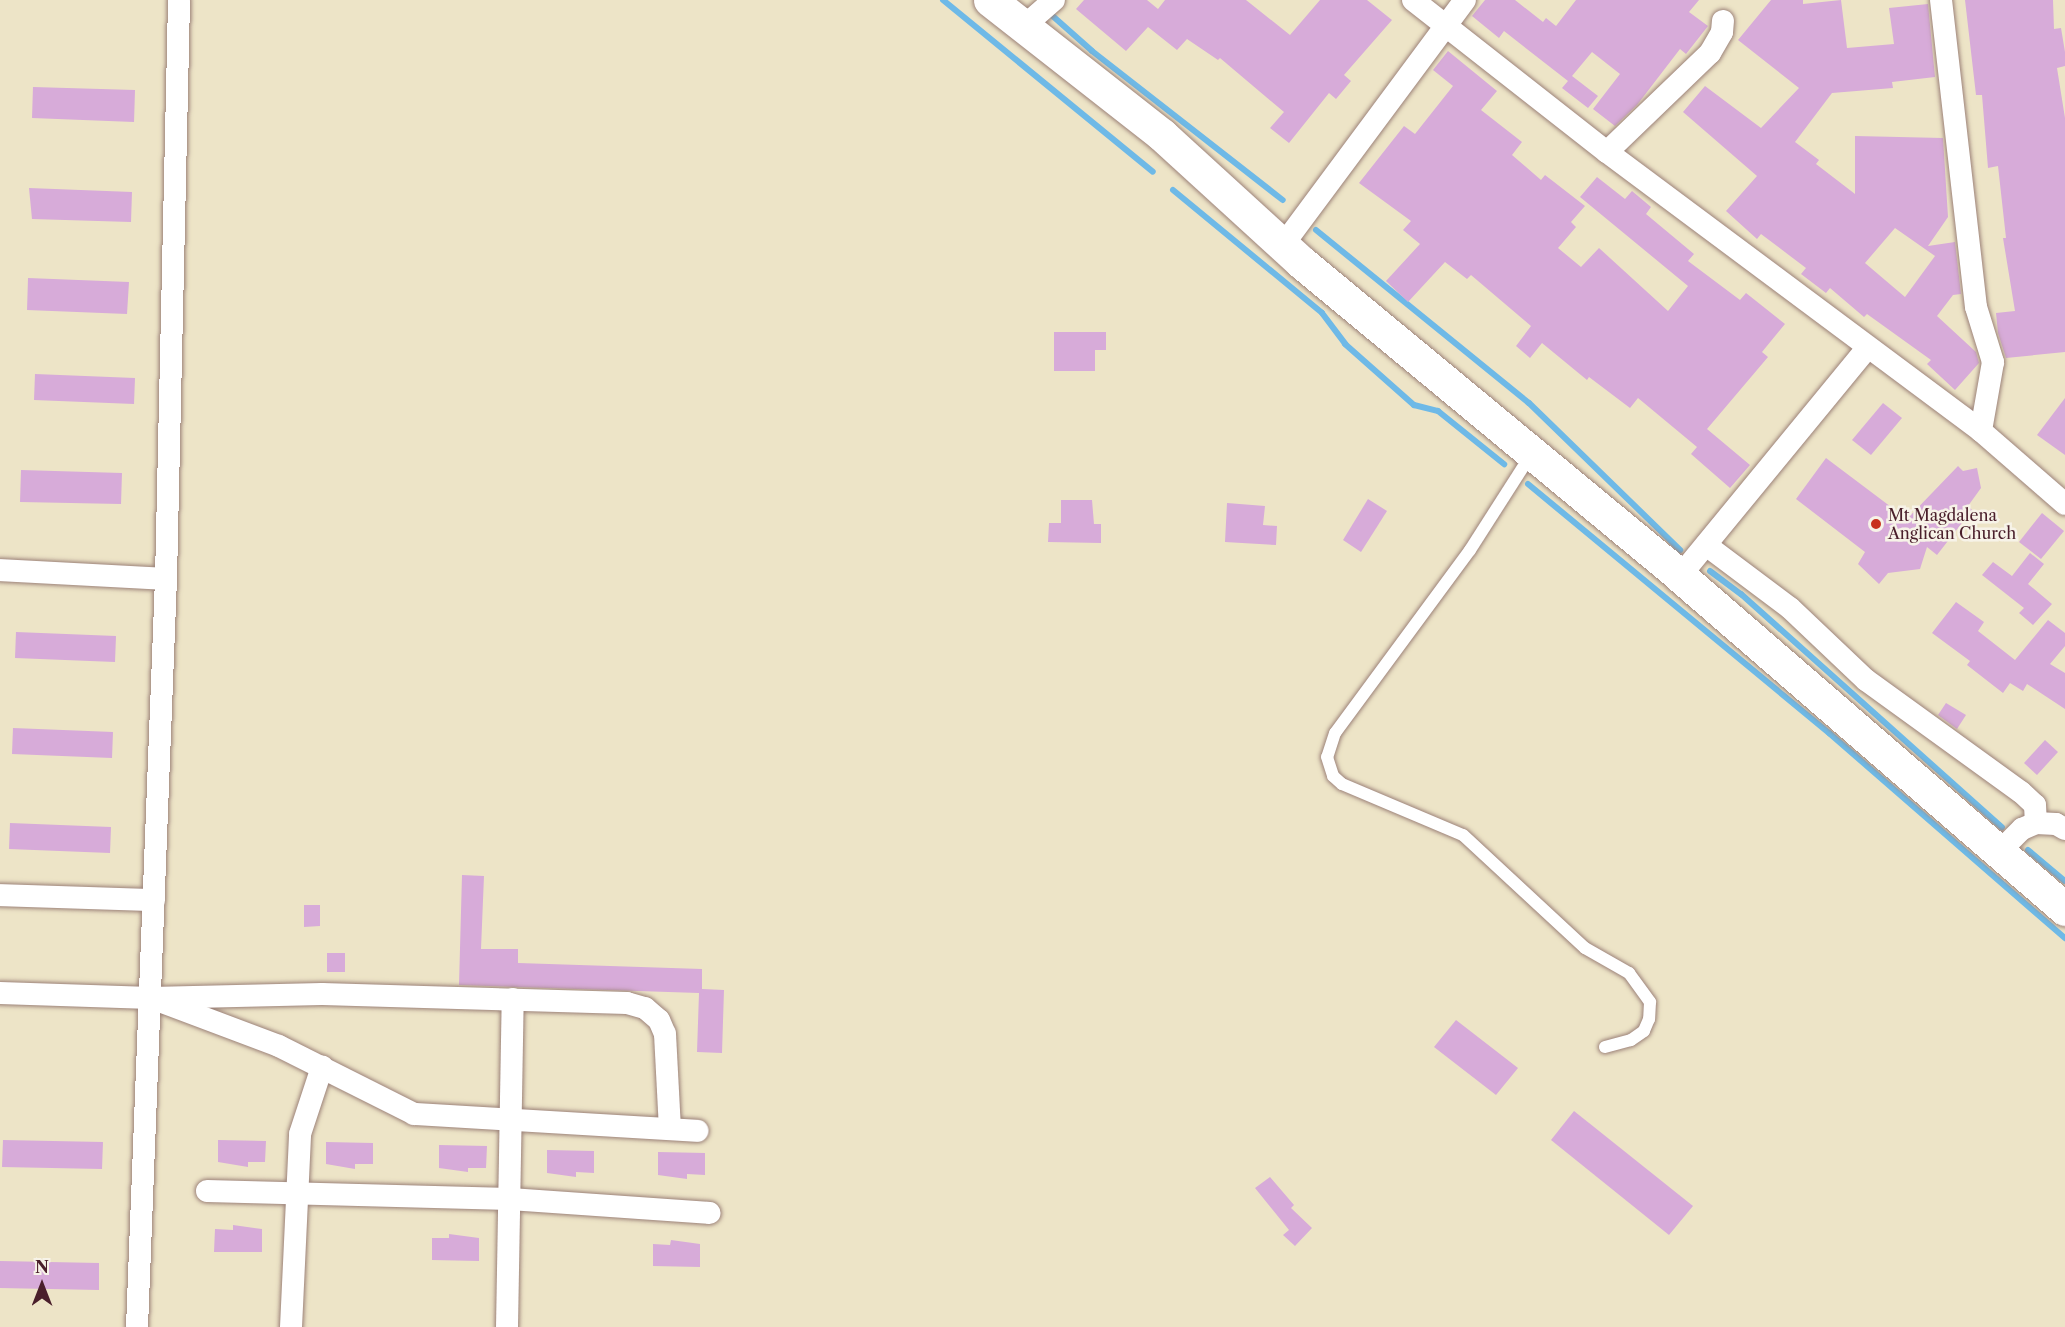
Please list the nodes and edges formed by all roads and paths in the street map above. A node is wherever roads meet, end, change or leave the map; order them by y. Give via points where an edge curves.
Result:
1 (179, 0) edge
2 (990, 0) edge
3 (1054, 0) edge
4 (1413, 0) edge
5 (1465, 0) edge
6 (1941, 0) edge
7 (1723, 21) dead end
8 (1444, 25) junction
9 (1023, 27) junction
10 (1607, 152) junction
11 (1283, 245) junction
12 (1867, 348) junction
13 (1981, 431) junction
14 (1532, 453) junction
15 (2065, 504) edge
16 (1706, 545) junction
17 (0, 570) edge
18 (1680, 576) junction
19 (166, 579) junction
20 (2036, 823) junction
21 (2065, 829) edge
22 (2001, 850) junction
23 (0, 895) edge
24 (154, 900) junction
25 (2065, 909) edge
26 (0, 993) edge
27 (151, 998) junction
28 (513, 999) junction
29 (1605, 1047) dead end
30 (322, 1067) junction
31 (512, 1122) junction
32 (670, 1128) junction
33 (697, 1131) dead end
34 (207, 1191) dead end
35 (295, 1194) junction
36 (510, 1199) junction
37 (710, 1213) dead end
38 (137, 1327) edge
39 (291, 1327) edge
40 (507, 1327) edge

1 - 19 street
2 - 9 main road
3 - 9 street
4 - 8 street
5 - 8 street
6 - 13 street via 1976,307 1993,362
7 - 10 street via 1722,32 1710,53
8 - 10 street
8 - 11 street via 1417,68
9 - 11 main road via 1162,135
10 - 12 street
11 - 14 main road
12 - 13 street
12 - 16 street
13 - 15 street
14 - 18 main road
14 - 29 lane via 1470,550 1335,733 1327,757 1333,776 1342,784 1463,835 1586,948 1629,973 1650,1002 1649,1019 1644,1031 1631,1040
16 - 18 street
16 - 20 street via 1791,608 1866,680 2021,792 2036,805
17 - 19 street
18 - 22 main road
19 - 24 street
20 - 21 street via 2056,824
20 - 22 street via 2022,829
22 - 25 main road
23 - 24 street
24 - 27 street
26 - 27 street
27 - 28 street via 322,994
27 - 30 street via 279,1046
27 - 38 street
28 - 31 street
28 - 32 street via 627,1003 645,1008 659,1020 668,1053
30 - 31 street via 414,1114
30 - 35 street via 300,1134
31 - 32 street
31 - 36 street
32 - 33 street
34 - 35 street
35 - 36 street
35 - 39 street
36 - 37 street
36 - 40 street

